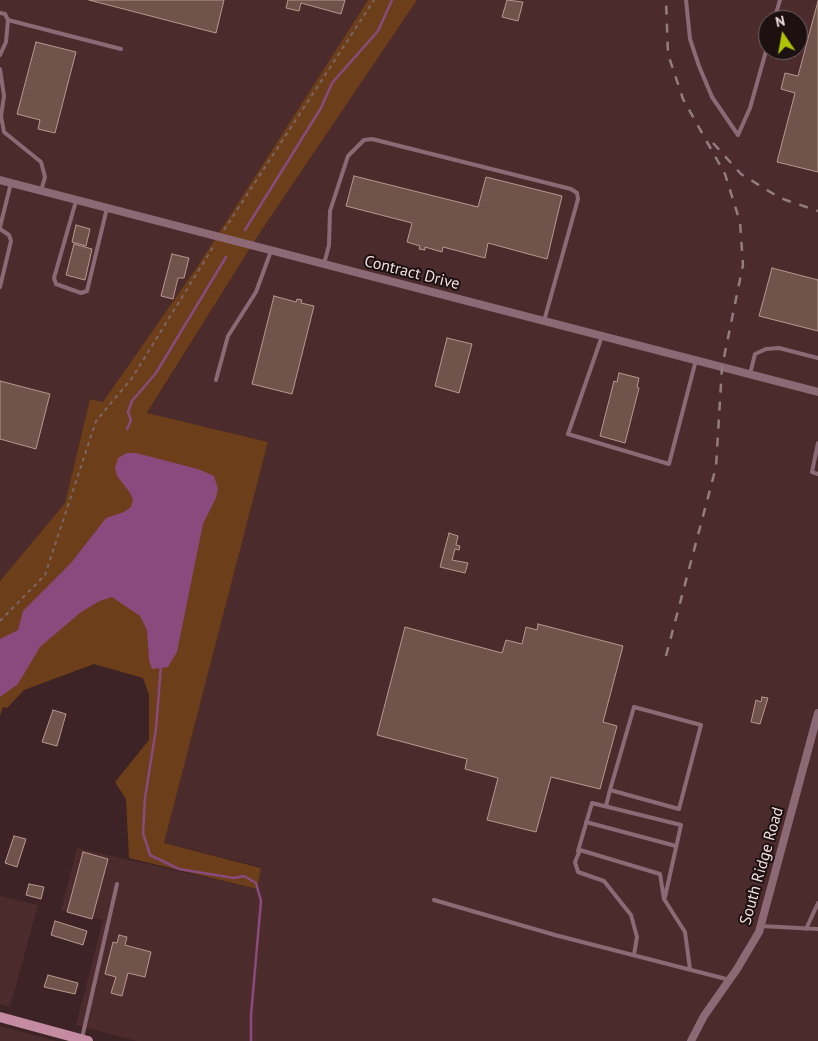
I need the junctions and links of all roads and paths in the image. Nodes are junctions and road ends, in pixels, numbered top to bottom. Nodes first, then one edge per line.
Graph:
1 (374, 0) edge
2 (686, 0) edge
3 (0, 13) edge
4 (8, 20) junction
5 (121, 49) dead end
6 (0, 55) edge
7 (764, 60) edge
8 (0, 69) edge
9 (0, 180) edge
10 (11, 183) junction
11 (41, 191) junction
12 (76, 200) junction
13 (107, 208) junction
14 (0, 228) edge
15 (220, 238) junction
16 (271, 251) junction
17 (324, 264) junction
18 (0, 287) edge
19 (544, 321) junction
20 (602, 336) junction
21 (818, 358) edge
22 (696, 360) junction
23 (750, 374) junction
24 (216, 380) dead end
25 (818, 392) edge
26 (818, 443) edge
27 (818, 474) edge
28 (0, 621) edge
29 (818, 713) edge
30 (610, 790) junction
31 (606, 806) junction
32 (586, 822) junction
33 (676, 846) junction
34 (577, 854) junction
35 (117, 884) dead end
36 (664, 899) junction
37 (434, 900) dead end
38 (818, 903) edge
39 (760, 926) junction
40 (806, 929) junction
41 (818, 929) edge
42 (634, 955) junction
43 (690, 969) junction
44 (730, 980) junction
45 (0, 1017) edge
46 (85, 1040) edge
47 (691, 1041) edge

1 - 15 path
2 - 7 lane
3 - 4 lane
4 - 5 lane
4 - 6 lane
8 - 11 lane
9 - 10 street, Contract Drive
10 - 11 street, Contract Drive
10 - 14 lane
11 - 12 street, Contract Drive
12 - 13 street, Contract Drive
12 - 13 lane
13 - 15 street, Contract Drive
14 - 18 lane
15 - 16 street, Contract Drive
15 - 28 path
16 - 17 street, Contract Drive
16 - 24 lane
17 - 19 street, Contract Drive
17 - 19 lane
19 - 20 street, Contract Drive
20 - 22 street, Contract Drive
20 - 22 lane
21 - 23 lane
22 - 23 street, Contract Drive
23 - 25 street, Contract Drive
26 - 27 lane
29 - 39 street, South Ridge Road
30 - 30 lane
30 - 31 lane
31 - 32 lane
31 - 33 lane
32 - 33 lane
32 - 34 lane
33 - 36 lane
34 - 36 lane
34 - 42 lane
35 - 46 lane
36 - 43 lane
37 - 42 lane
38 - 40 lane
39 - 40 lane
39 - 44 street, South Ridge Road
40 - 41 lane
42 - 43 lane
43 - 44 lane
44 - 47 street, South Ridge Road
45 - 46 main road

